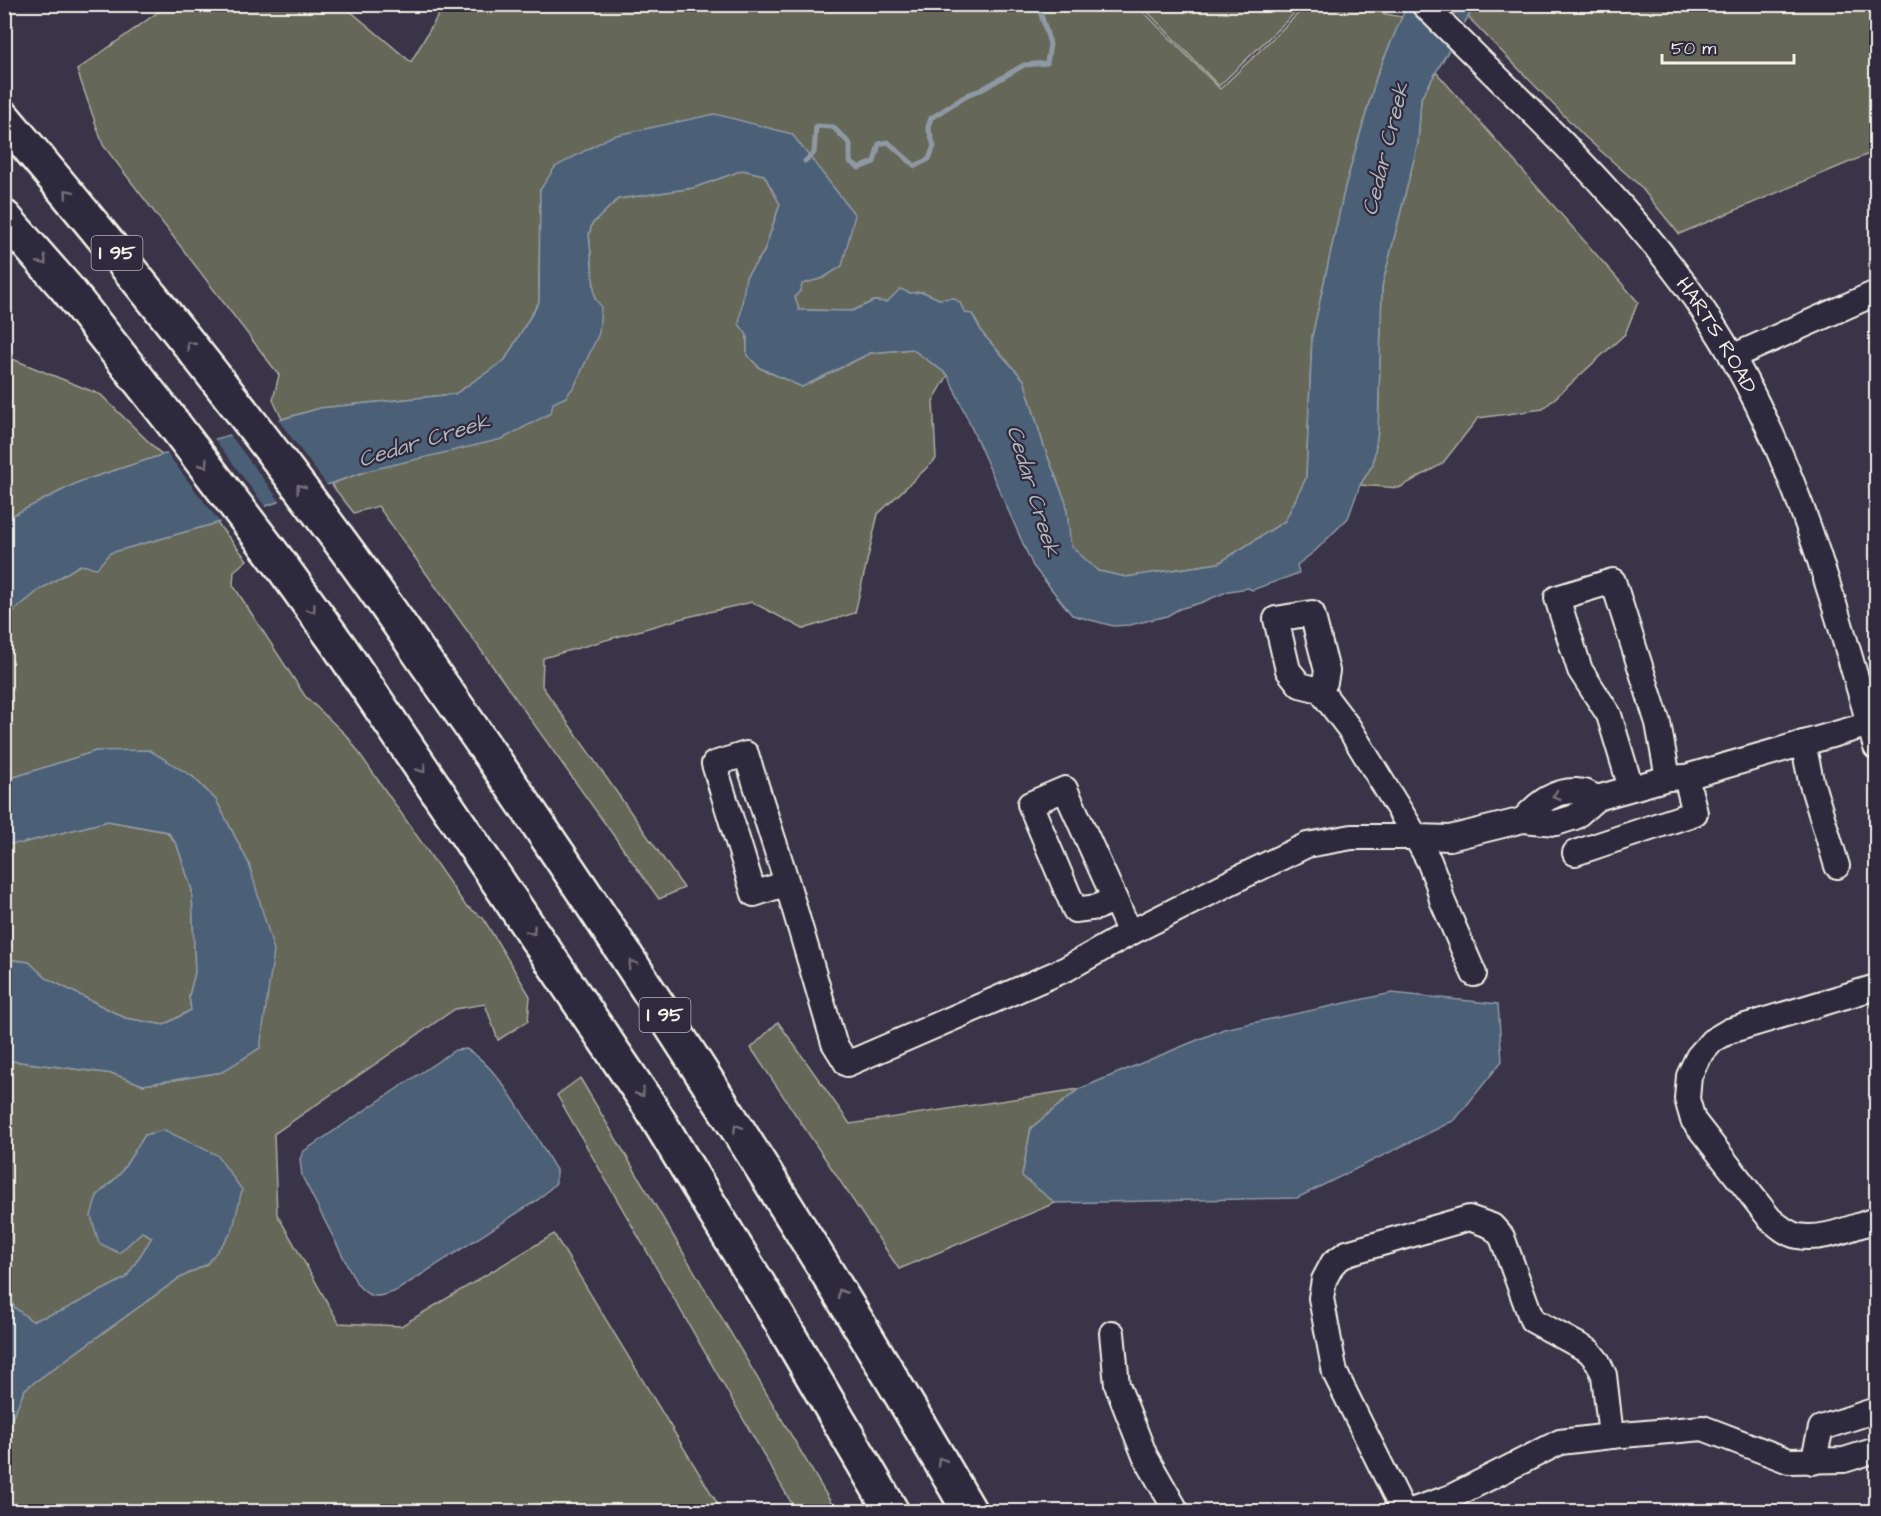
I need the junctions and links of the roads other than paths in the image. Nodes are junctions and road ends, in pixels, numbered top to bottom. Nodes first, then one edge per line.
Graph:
1 (1423, 4) edge
2 (4, 118) edge
3 (4, 217) edge
4 (1876, 294) edge
5 (1732, 357) junction
6 (1320, 690) dead end
7 (1870, 724) junction
8 (1803, 743) junction
9 (1876, 747) edge
10 (1677, 778) junction
11 (1631, 788) junction
12 (1416, 837) junction
13 (1575, 853) dead end
14 (1837, 866) dead end
15 (787, 883) junction
16 (1114, 898) junction
17 (1130, 933) junction
18 (1474, 974) dead end
19 (1876, 987) edge
20 (1876, 1220) edge
21 (1112, 1333) dead end
22 (1876, 1410) edge
23 (1611, 1436) junction
24 (1876, 1450) edge
25 (1813, 1462) junction
26 (892, 1512) edge
27 (970, 1512) edge
28 (1177, 1512) edge
29 (1406, 1512) edge

1 - 5 street, HARTS ROAD
27 -> 2 highway, I 95
3 -> 26 highway, I 95
4 - 5 street
5 - 7 street, HARTS ROAD
6 - 12 street
7 - 8 street
7 - 9 street, HARTS ROAD
8 - 10 street
8 - 14 street
10 - 11 street
10 - 11 street
10 - 13 street
11 - 12 street
12 - 17 street
12 - 18 street
15 - 15 street
15 - 17 street
16 - 16 street
16 - 17 street
19 - 20 street
21 - 28 street
22 - 25 street
23 - 25 street
23 - 29 street
23 - 29 street
24 - 25 street

